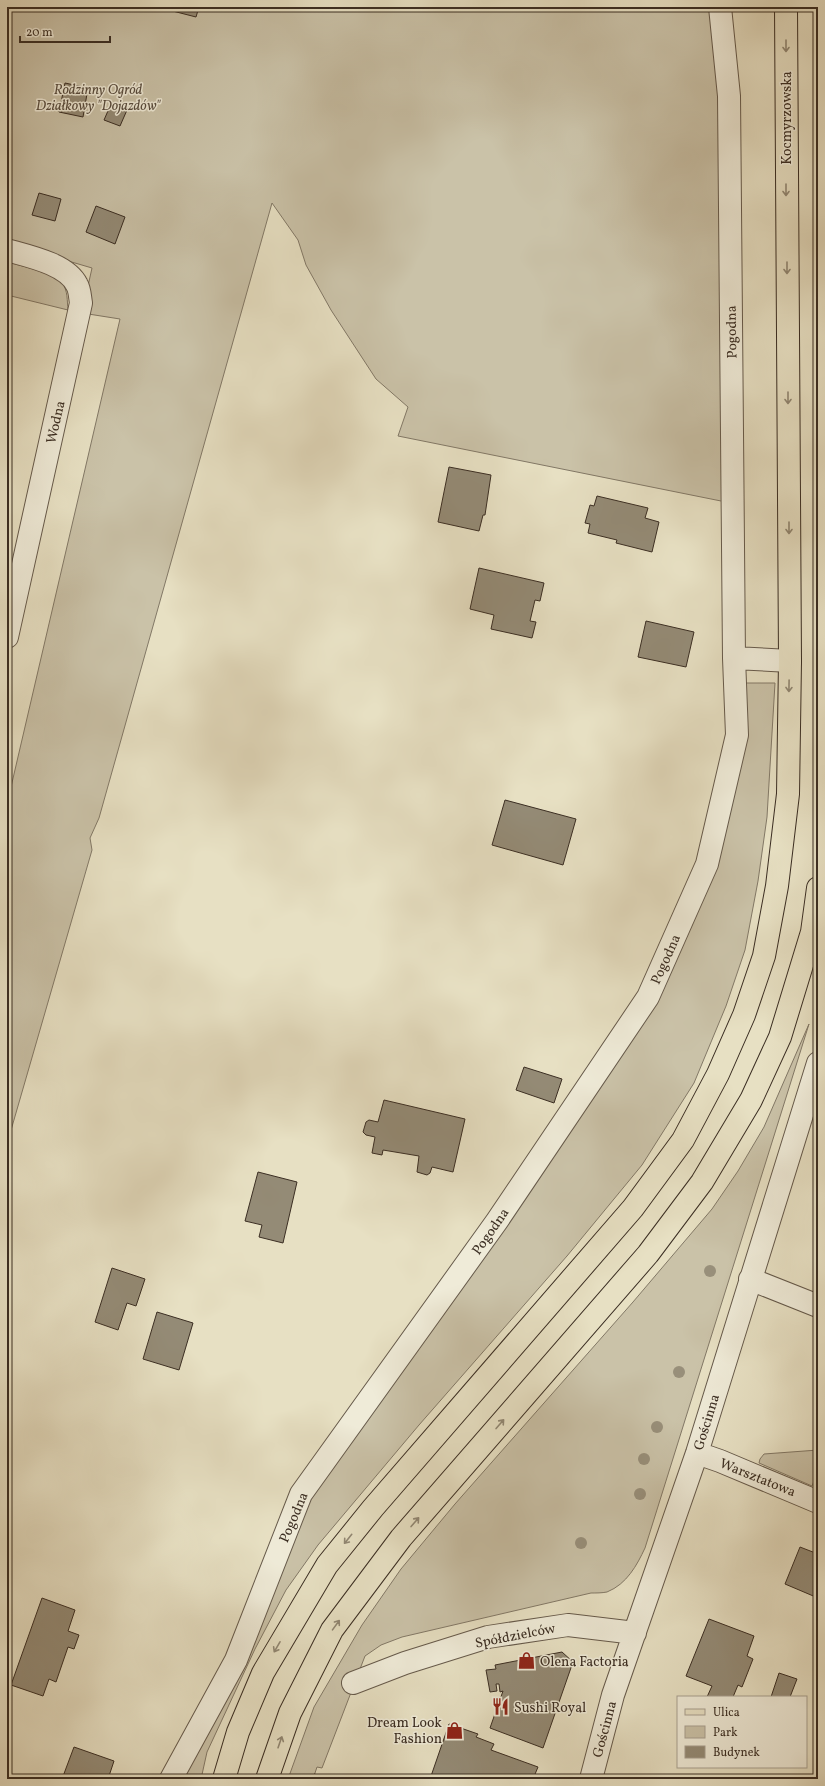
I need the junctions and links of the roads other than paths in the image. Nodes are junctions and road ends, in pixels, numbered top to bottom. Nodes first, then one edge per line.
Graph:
1 (720, 7) edge
2 (786, 7) edge
3 (7, 250) edge
4 (7, 637) edge
5 (734, 658) junction
6 (790, 661) junction
7 (818, 888) edge
8 (818, 1063) edge
9 (750, 1279) junction
10 (818, 1306) edge
11 (697, 1453) junction
12 (818, 1502) edge
13 (635, 1633) junction
14 (353, 1683) dead end
15 (171, 1779) edge
16 (224, 1779) edge
17 (267, 1779) edge
18 (591, 1779) edge

1 - 5 street, Pogodna
2 -> 6 main road, Kocmyrzowska
3 - 4 street, Wodna
5 - 6 street
5 - 15 street, Pogodna
6 -> 16 main road, Kocmyrzowska
17 -> 7 main road
8 - 9 street, Gościnna
9 - 10 street
9 - 11 street, Gościnna
11 - 12 street, Warsztatowa
11 - 13 street, Gościnna
13 - 14 street, Spółdzielców
13 - 18 street, Gościnna

